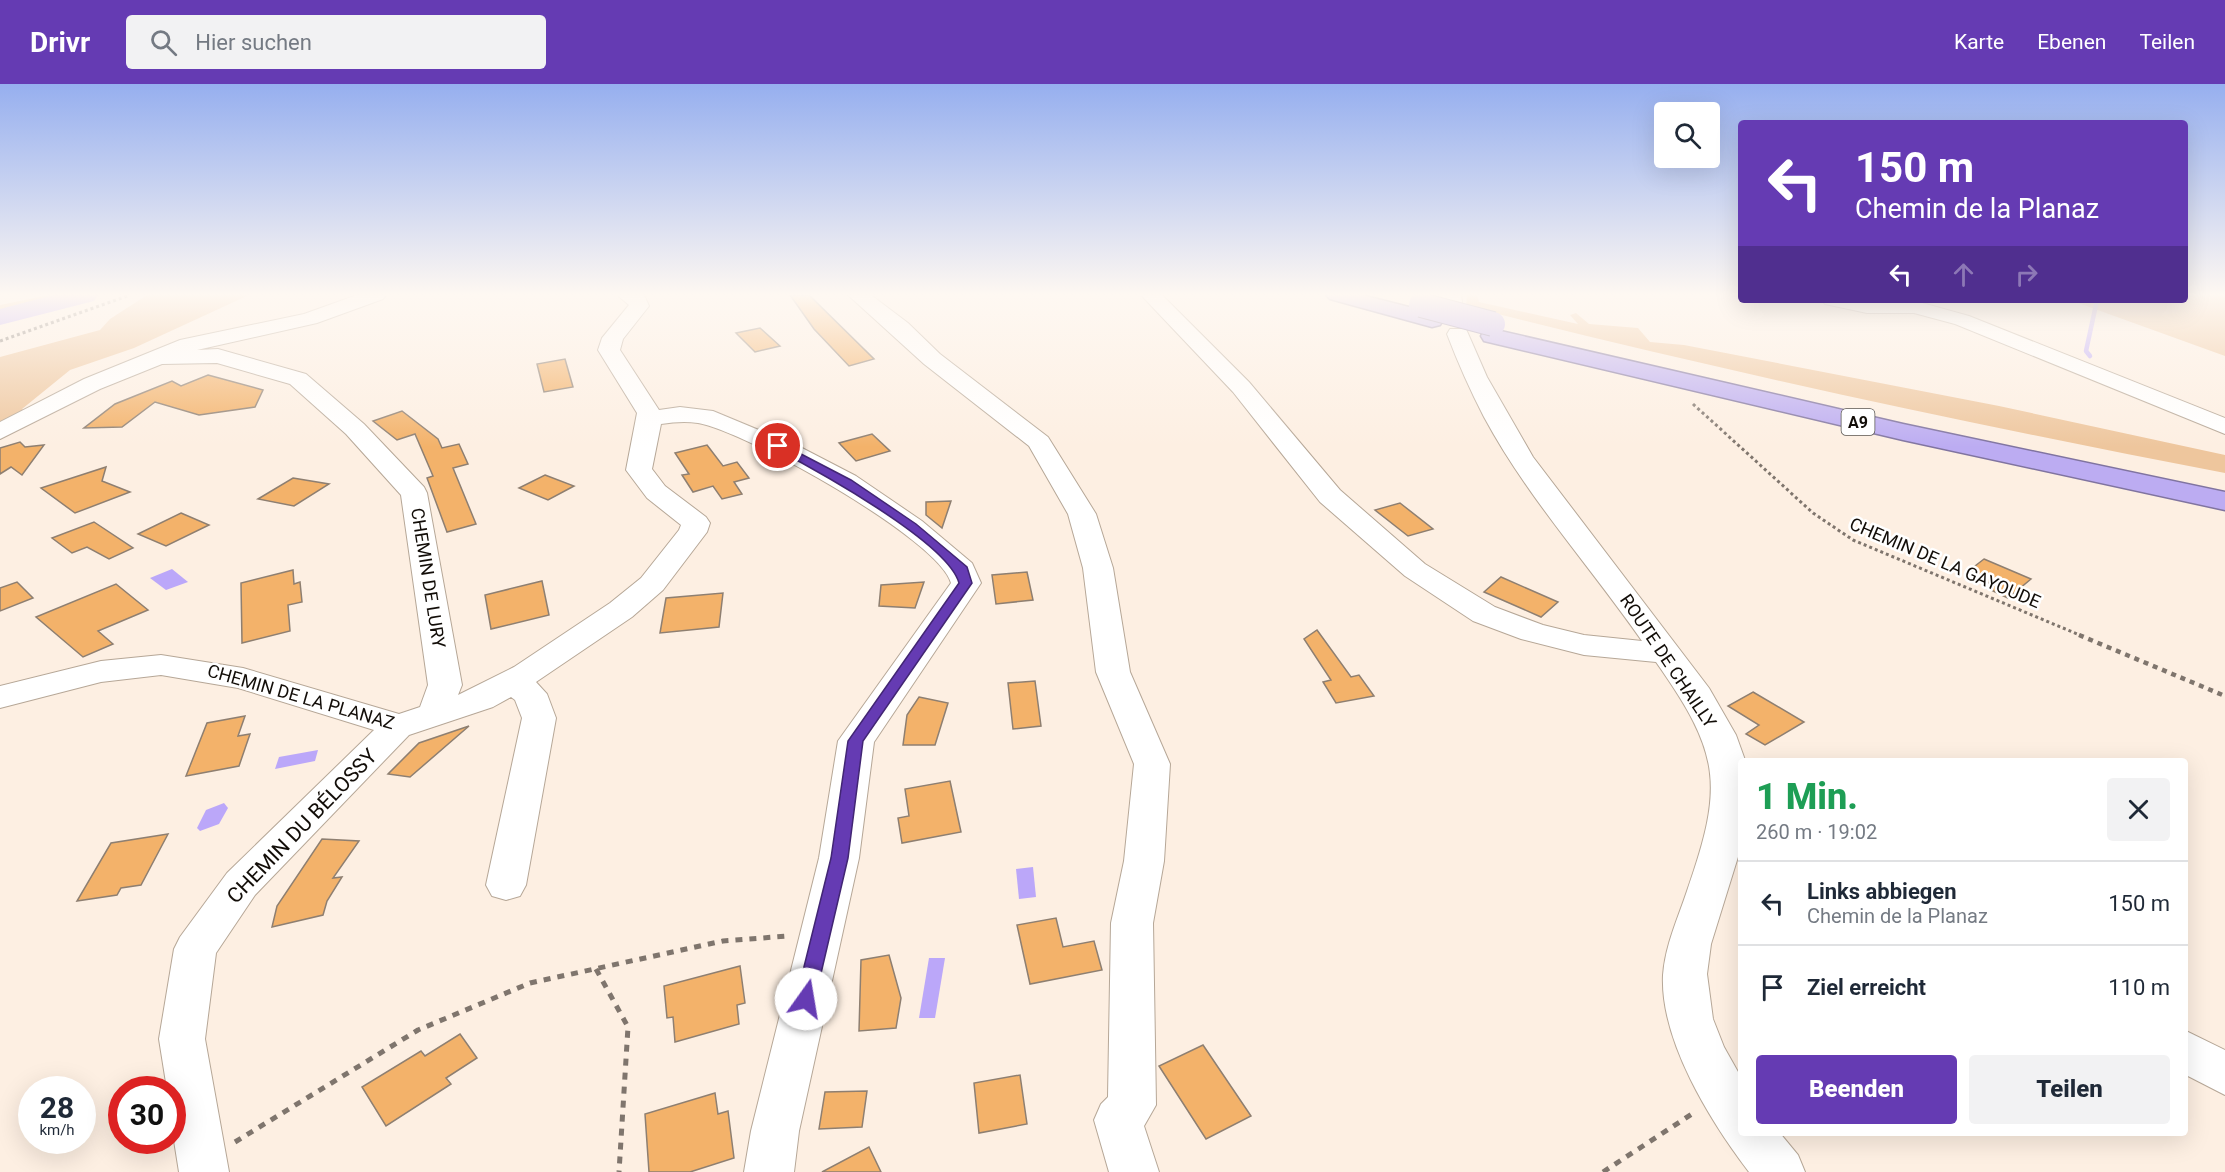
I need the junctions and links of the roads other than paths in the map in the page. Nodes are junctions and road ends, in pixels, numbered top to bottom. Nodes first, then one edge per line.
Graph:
1 (193, 346) edge
2 (610, 346) edge
3 (918, 346) edge
4 (1201, 346) edge
5 (1460, 346) edge
6 (1556, 346) edge
7 (1565, 346) edge
8 (2025, 346) edge
9 (159, 357) junction
10 (650, 419) junction
11 (2225, 427) edge
12 (0, 432) edge
13 (2225, 486) edge
14 (2225, 501) edge
15 (1667, 653) junction
16 (512, 682) junction
17 (0, 697) edge
18 (416, 721) junction
19 (1736, 773) edge
20 (506, 885) dead end
21 (2188, 1052) edge
22 (2225, 1074) edge
23 (1738, 1116) edge
24 (1751, 1136) edge
25 (204, 1172) edge
26 (769, 1172) edge
27 (1134, 1172) edge
28 (1780, 1172) edge

1 - 9 street
2 - 10 street
3 - 27 street
4 - 15 street
5 - 15 street, ROUTE DE CHAILLY
6 - 14 highway, A9
7 - 13 highway, A9
8 - 11 street
9 - 12 street
9 - 18 street, CHEMIN DE LURY
10 - 16 street
10 - 26 street
15 - 19 street, ROUTE DE CHAILLY
16 - 18 street
16 - 20 street
17 - 18 street, CHEMIN DE LA PLANAZ
18 - 25 street, CHEMIN DU BÉLOSSY
19 - 23 street, ROUTE DE CHAILLY
21 - 22 street
24 - 28 street

